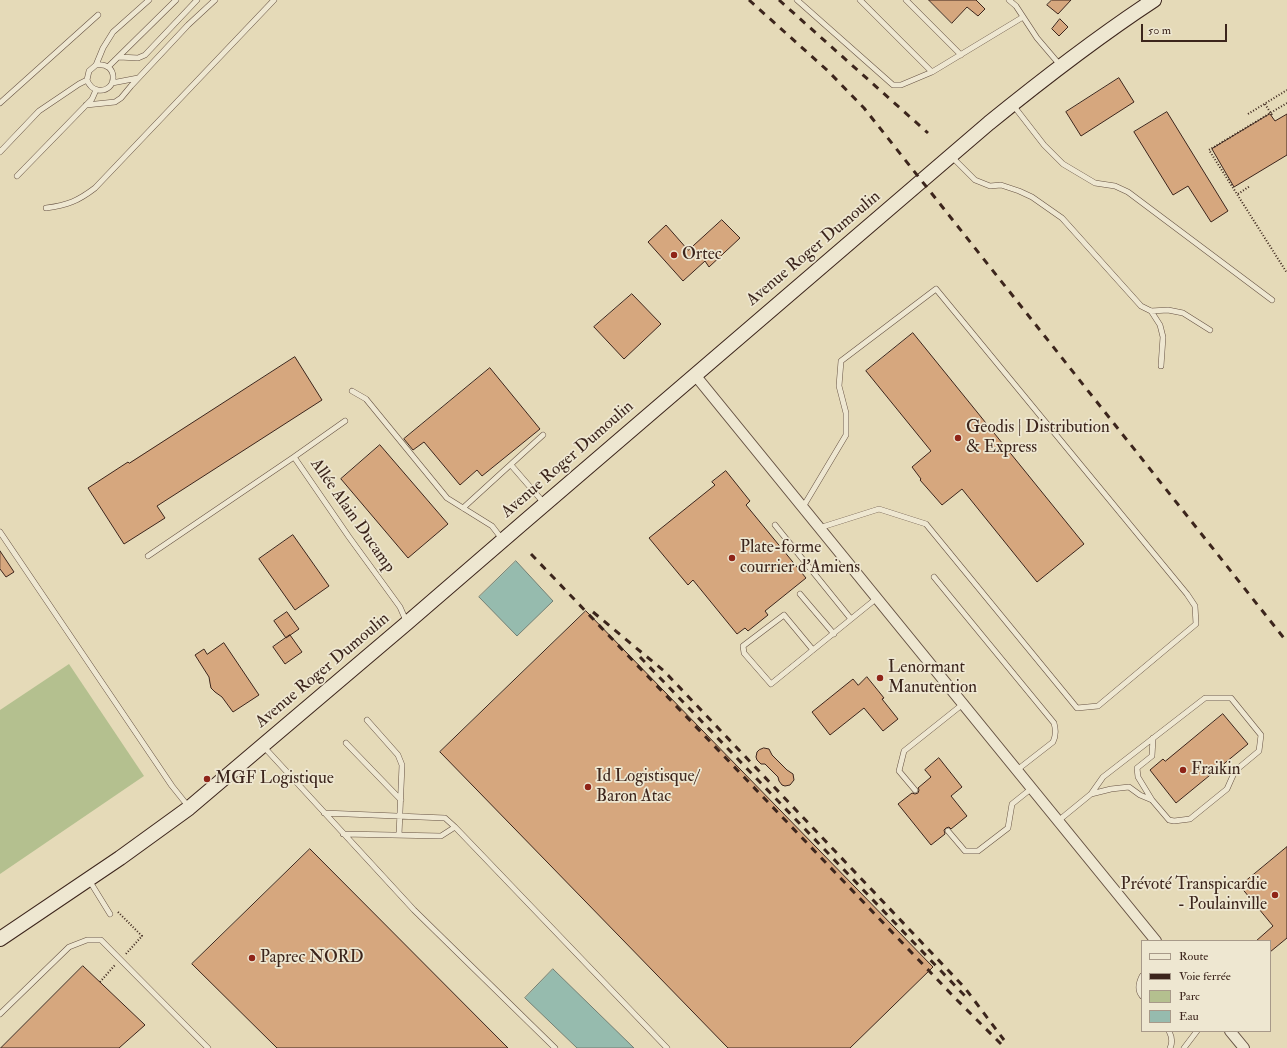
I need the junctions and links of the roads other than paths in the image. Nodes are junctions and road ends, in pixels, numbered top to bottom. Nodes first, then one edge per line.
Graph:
1 (176, 0) edge
2 (197, 0) edge
3 (215, 0) edge
4 (274, 0) edge
5 (797, 0) edge
6 (860, 0) edge
7 (906, 0) edge
8 (1009, 0) edge
9 (1154, 0) edge
10 (148, 1) edge
11 (98, 15) dead end
12 (1023, 17) junction
13 (961, 55) junction
14 (119, 56) junction
15 (96, 65) junction
16 (1061, 66) junction
17 (108, 67) junction
18 (932, 72) junction
19 (138, 78) junction
20 (87, 80) junction
21 (112, 84) junction
22 (96, 90) junction
23 (0, 103) edge
24 (1012, 104) junction
25 (86, 105) junction
26 (0, 152) edge
27 (951, 157) junction
28 (16, 176) dead end
29 (46, 208) dead end
30 (1272, 300) dead end
31 (1151, 311) junction
32 (1210, 330) dead end
33 (1161, 366) dead end
34 (695, 375) junction
35 (352, 391) dead end
36 (345, 421) dead end
37 (543, 435) dead end
38 (294, 458) junction
39 (511, 465) junction
40 (545, 504) junction
41 (463, 508) junction
42 (803, 508) junction
43 (775, 525) dead end
44 (819, 528) junction
45 (0, 532) edge
46 (503, 539) junction
47 (148, 556) dead end
48 (934, 577) dead end
49 (800, 594) dead end
50 (876, 598) junction
51 (851, 620) junction
52 (407, 623) junction
53 (834, 634) junction
54 (814, 650) junction
55 (963, 704) junction
56 (367, 720) dead end
57 (1153, 738) junction
58 (346, 743) dead end
59 (263, 746) junction
60 (1017, 770) junction
61 (1032, 788) junction
62 (915, 790) dead end
63 (1091, 794) junction
64 (401, 800) junction
65 (1152, 800) junction
66 (189, 808) junction
67 (324, 813) junction
68 (400, 816) junction
69 (1058, 821) junction
70 (455, 827) junction
71 (948, 831) dead end
72 (343, 834) junction
73 (399, 835) junction
74 (88, 880) junction
75 (110, 914) dead end
76 (0, 939) edge
77 (1155, 940) edge
78 (1141, 978) edge
79 (1141, 994) edge
80 (0, 1014) edge
81 (1170, 1032) edge
82 (1197, 1032) edge
83 (1231, 1032) edge
84 (208, 1048) edge
85 (555, 1048) edge
86 (667, 1048) edge
87 (1170, 1048) edge
88 (1184, 1048) edge
89 (1244, 1048) edge

1 - 14 lane
2 - 14 lane
3 - 19 lane
4 - 29 lane
5 - 18 lane
6 - 18 lane
7 - 13 lane
8 - 12 lane
9 - 16 main road, Avenue Roger Dumoulin
10 - 15 lane
11 - 23 lane
12 - 13 lane
12 - 16 lane
13 - 18 lane
14 - 17 lane
15 - 17 lane
15 - 20 lane
16 - 24 main road, Avenue Roger Dumoulin
17 - 21 lane
19 - 21 lane
19 - 25 lane
20 - 22 lane
20 - 26 lane
21 - 22 lane
22 - 25 lane
24 - 27 main road, Avenue Roger Dumoulin
24 - 30 lane
25 - 28 lane
27 - 31 lane
27 - 34 main road, Avenue Roger Dumoulin
31 - 32 lane
31 - 33 lane
34 - 40 main road, Avenue Roger Dumoulin
34 - 42 street
35 - 41 lane
36 - 38 lane, Allée Alain Ducamp
37 - 39 lane
38 - 47 lane
38 - 52 lane, Allée Alain Ducamp
39 - 40 lane
39 - 41 lane
40 - 46 main road, Avenue Roger Dumoulin
41 - 46 lane
42 - 44 street
42 - 44 lane
43 - 51 lane
44 - 50 street
45 - 66 lane
46 - 52 main road, Avenue Roger Dumoulin
48 - 60 lane
49 - 53 lane
50 - 51 lane
50 - 55 street
51 - 53 lane
52 - 59 main road, Avenue Roger Dumoulin
53 - 54 lane
54 - 54 lane
55 - 60 street
55 - 62 lane
56 - 64 lane
57 - 63 lane
57 - 65 lane
57 - 65 lane
58 - 64 lane
59 - 66 main road, Avenue Roger Dumoulin
59 - 67 lane
60 - 61 street
61 - 69 street
61 - 71 lane
63 - 65 lane
63 - 69 lane
64 - 68 lane
66 - 74 main road, Avenue Roger Dumoulin
67 - 68 lane
67 - 72 lane
68 - 70 lane
68 - 73 lane
69 - 77 street
70 - 73 lane
70 - 86 lane
72 - 73 lane
72 - 85 lane
74 - 75 lane
74 - 76 main road, Avenue Roger Dumoulin
78 - 79 lane
80 - 84 lane
81 - 87 lane
82 - 88 lane
83 - 89 street

